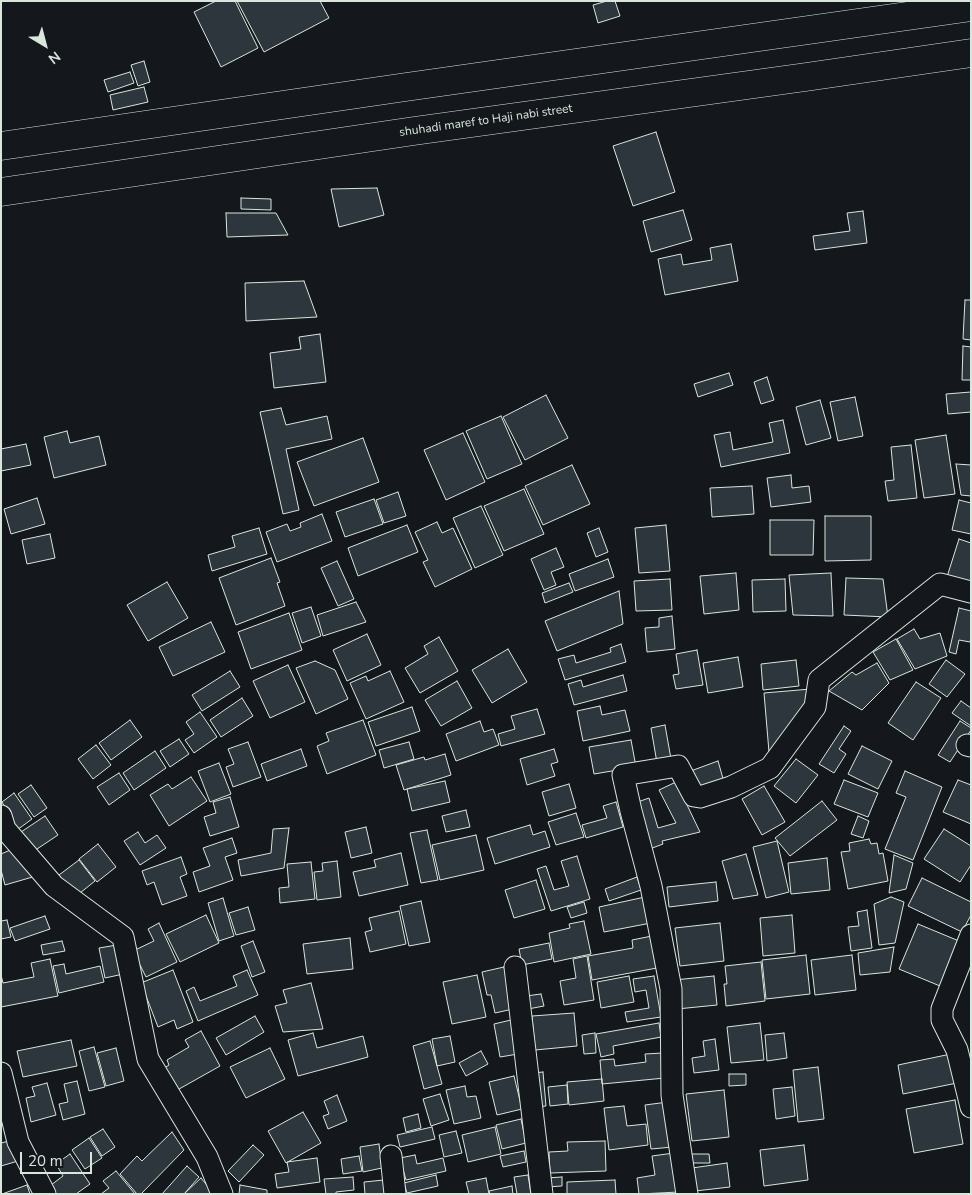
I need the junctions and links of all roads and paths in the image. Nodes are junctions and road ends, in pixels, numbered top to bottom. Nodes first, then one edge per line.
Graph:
1 (971, 7) edge
2 (971, 53) edge
3 (1, 146) edge
4 (1, 192) edge
5 (971, 592) edge
6 (1, 816) edge
7 (971, 935) edge
8 (515, 967) dead end
9 (1, 1073) edge
10 (971, 1107) edge
11 (391, 1156) dead end
12 (45, 1194) edge
13 (222, 1194) edge
14 (395, 1194) edge
15 (542, 1194) edge
16 (687, 1194) edge

1 - 3 main road
2 - 4 main road, shuhadi maref to Haji nabi street
5 - 16 street
6 - 13 street
7 - 10 street
8 - 15 street
9 - 12 street
11 - 14 street

